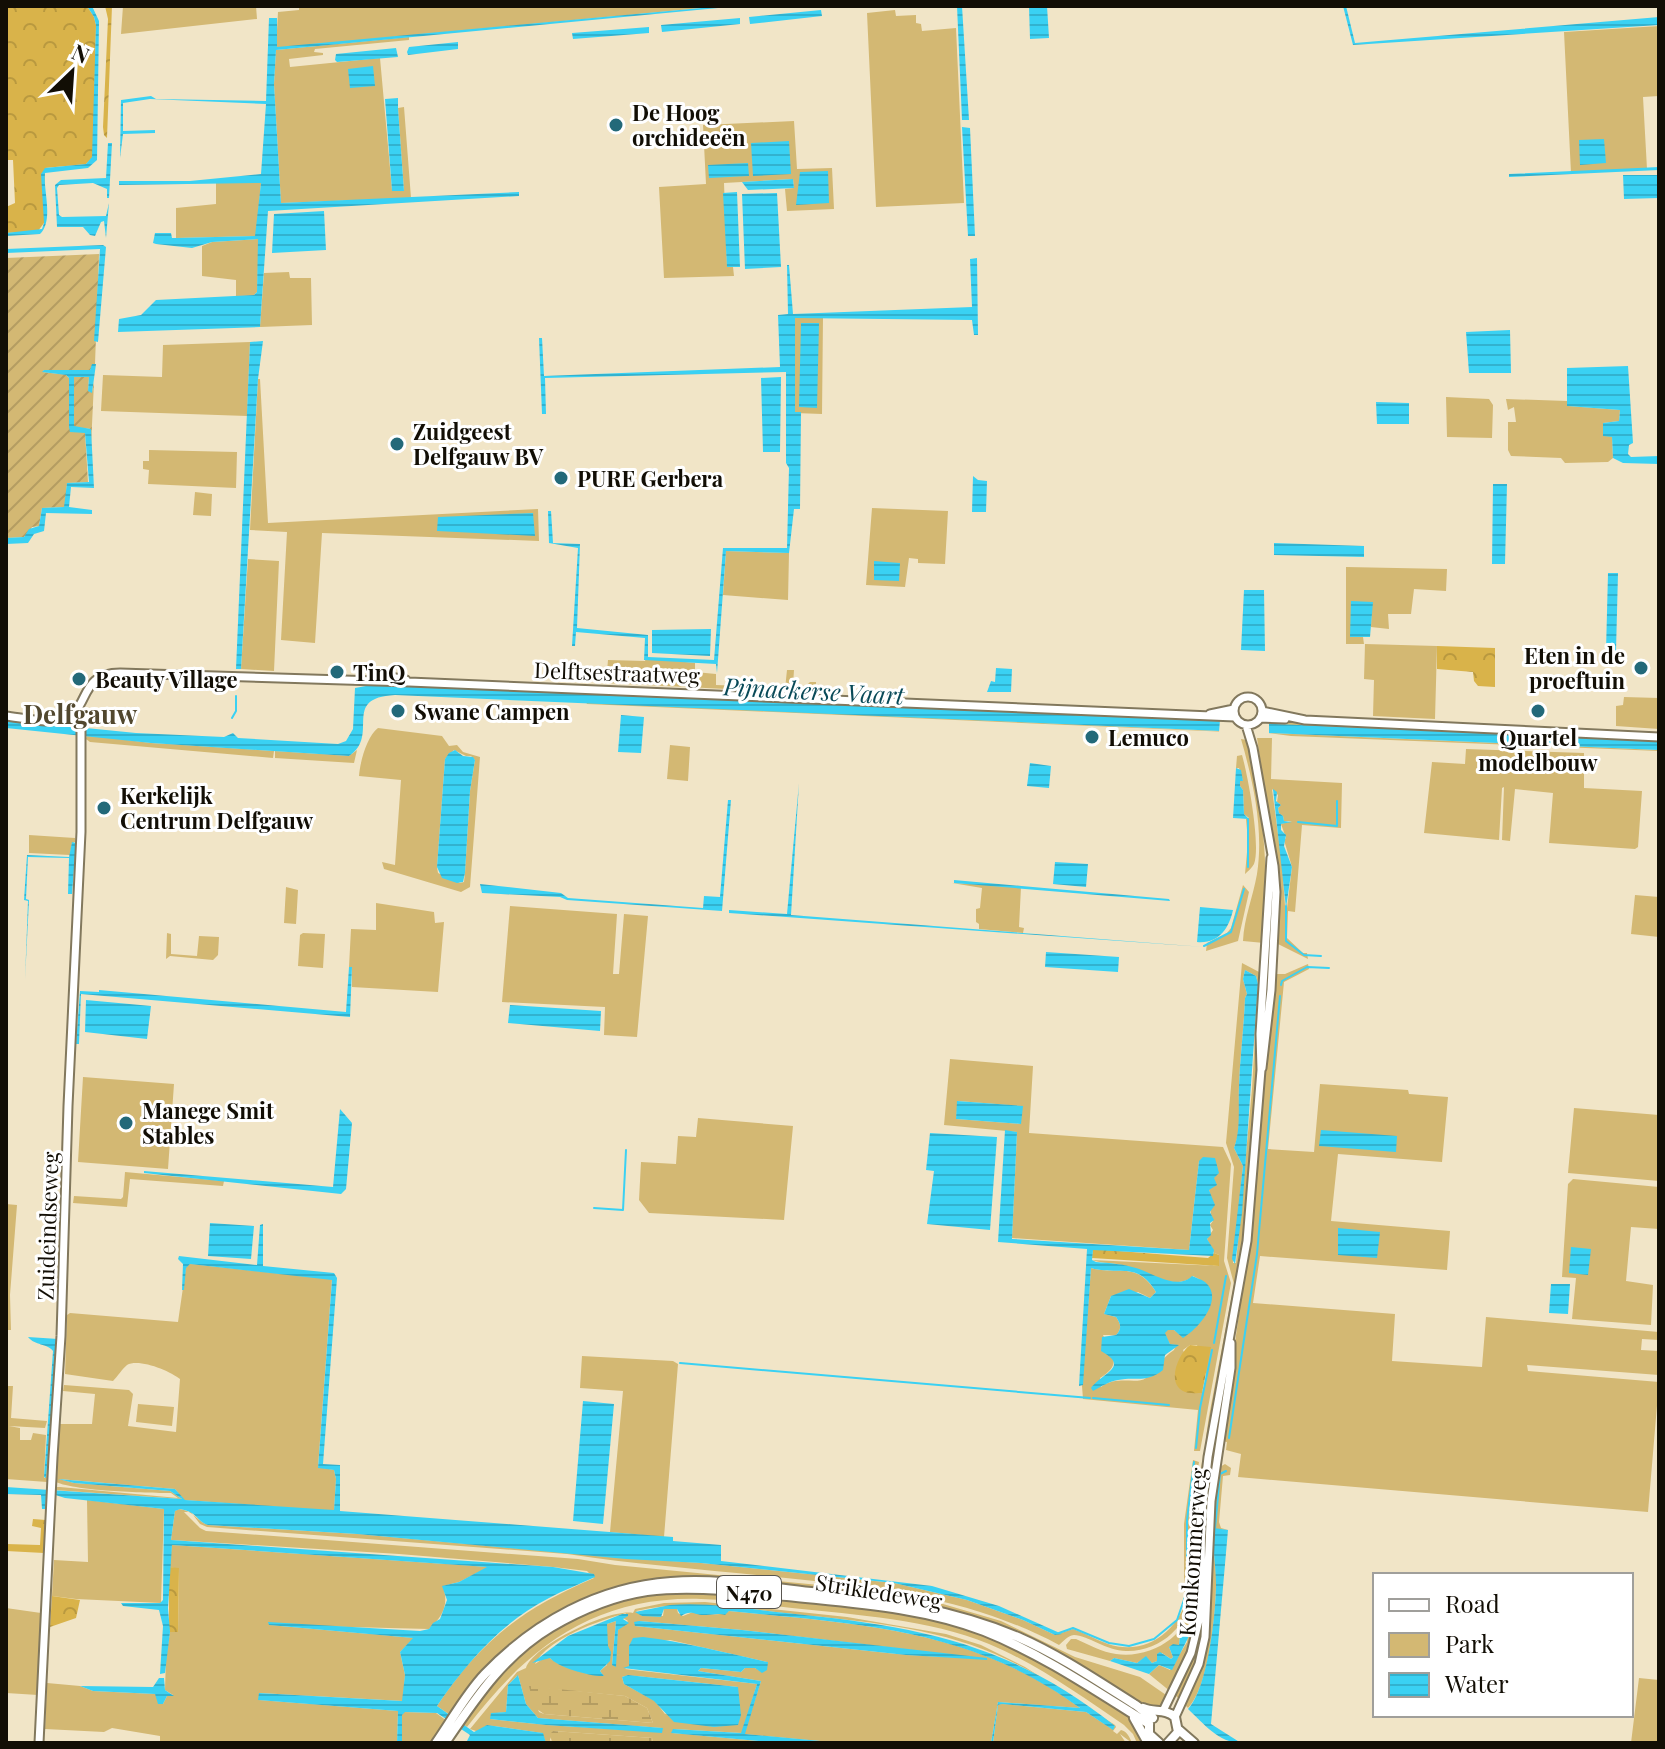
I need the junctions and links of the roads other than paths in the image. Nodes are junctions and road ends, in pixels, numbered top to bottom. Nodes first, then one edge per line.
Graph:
1 (73, 712) junction
2 (6, 716) edge
3 (1249, 721) junction
4 (1659, 737) edge
5 (1231, 1337) junction
6 (1131, 1714) junction
7 (1156, 1716) junction
8 (1175, 1717) junction
9 (455, 1722) junction
10 (1175, 1738) edge
11 (39, 1743) edge
12 (436, 1743) edge
13 (445, 1743) edge
14 (1148, 1743) edge
15 (1159, 1743) edge
16 (1192, 1743) edge

1 - 2 street
1 - 3 street, Delftsestraatweg
1 - 11 street, Zuideindseweg
3 - 4 street, Delftsestraatweg
3 - 5 street, Komkommerweg
5 - 7 street, Komkommerweg
5 - 8 street, Komkommerweg
6 - 7 main road, Strikledeweg / N470
6 - 9 main road, Strikledeweg / N470
6 - 14 main road, N470
7 - 8 main road, N470
7 - 9 main road, Strikledeweg / N470
7 - 10 main road, N470
7 - 15 main road
8 - 10 main road
9 - 12 main road, Strikledeweg / N470
9 - 13 main road, Strikledeweg / N470
10 - 16 main road, N470

